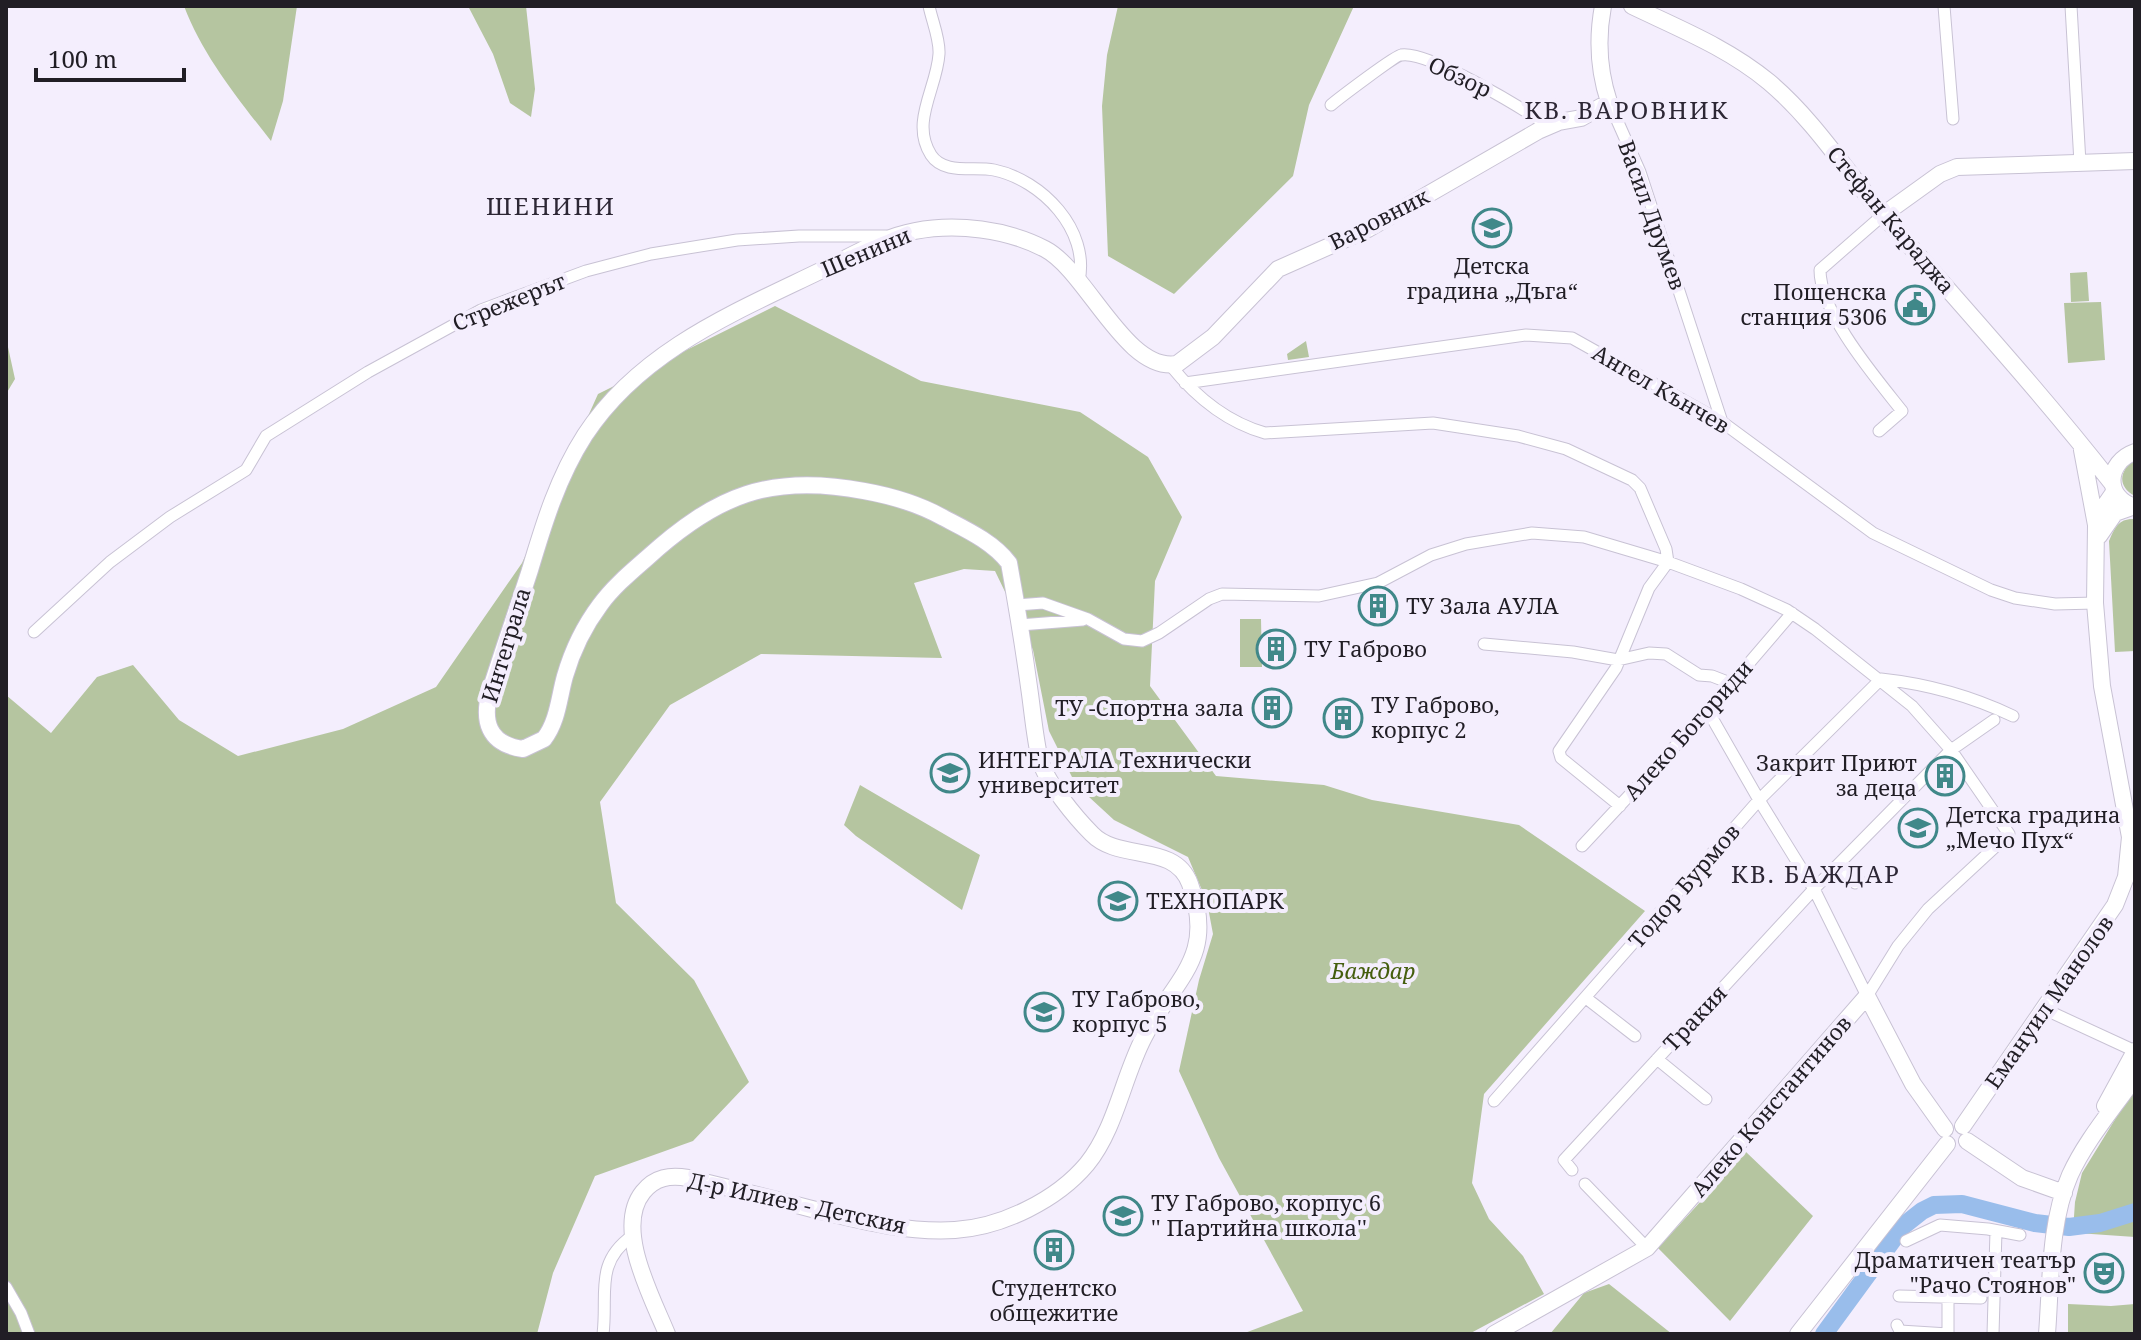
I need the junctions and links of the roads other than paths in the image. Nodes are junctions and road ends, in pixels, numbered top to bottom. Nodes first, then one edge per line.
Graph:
1 (929, 6) edge
2 (1603, 6) edge
3 (1632, 6) edge
4 (1657, 6) edge
5 (1944, 6) edge
6 (2071, 6) edge
7 (1719, 47) junction
8 (1609, 102) junction
9 (1331, 105) dead end
10 (1953, 119) dead end
11 (1550, 127) junction
12 (2135, 161) edge
13 (2080, 163) junction
14 (1883, 215) junction
15 (894, 236) junction
16 (1079, 281) junction
17 (784, 289) joint
18 (1171, 366) junction
19 (1185, 383) junction
20 (1722, 422) junction
21 (1879, 431) dead end
22 (2079, 441) junction
23 (2131, 454) edge
24 (2113, 487) junction
25 (2133, 507) edge
26 (2096, 533) junction
27 (1668, 562) junction
28 (2095, 603) junction
29 (1017, 605) junction
30 (1792, 613) junction
31 (1088, 619) junction
32 (1020, 625) junction
33 (34, 632) dead end
34 (1484, 644) dead end
35 (1618, 660) junction
36 (1881, 679) junction
37 (1730, 683) junction
38 (1708, 711) junction
39 (2013, 716) dead end
40 (1994, 720) dead end
41 (1951, 750) junction
42 (1759, 800) junction
43 (1620, 806) junction
44 (1582, 846) dead end
45 (1834, 868) junction
46 (1859, 880) dead end
47 (1814, 889) junction
48 (1867, 996) junction
49 (1586, 998) junction
50 (2044, 1009) junction
51 (1635, 1036) dead end
52 (2135, 1051) edge
53 (1657, 1059) junction
54 (2135, 1077) edge
55 (1706, 1099) dead end
56 (1494, 1101) dead end
57 (1965, 1133) junction
58 (1946, 1137) junction
59 (2090, 1142) junction
60 (1572, 1170) dead end
61 (1585, 1184) dead end
62 (2063, 1198) junction
63 (1996, 1231) junction
64 (2020, 1235) dead end
65 (632, 1236) junction
66 (1906, 1241) dead end
67 (1647, 1248) junction
68 (6, 1287) edge
69 (1899, 1296) dead end
70 (1948, 1298) junction
71 (1981, 1298) dead end
72 (1897, 1325) dead end
73 (29, 1334) edge
74 (603, 1334) edge
75 (667, 1334) edge
76 (1494, 1334) edge
77 (1798, 1334) edge
78 (1993, 1334) edge
79 (2047, 1334) edge

1 - 16 street
2 - 8 street, Васил Друмев
3 - 7 street, Стефан Караджа
4 - 7 street
5 - 10 street
6 - 13 street
7 - 14 street, Стефан Караджа
8 - 11 street, Варовник
8 - 20 street, Васил Друмев
9 - 11 street, Обзор
11 - 18 street, Варовник
12 - 13 street
13 - 14 street
14 - 21 street
14 - 22 street, Стефан Караджа
15 - 16 street, Шенини
15 - 17 street, Шенини
15 - 33 street, Стрежерът
16 - 18 street, Шенини
17 - 29 street, Интеграла
18 - 19 street
19 - 20 street, Ангел Кънчев
19 - 27 street
20 - 28 street, Ангел Кънчев
22 - 23 street
22 - 24 street, Стефан Караджа
22 - 26 street
23 - 24 street, Емануил Манолов
24 - 25 street, Стефан Караджа
24 - 26 street, Емануил Манолов
25 - 26 street
26 - 28 street, Емануил Манолов
27 - 30 street
27 - 31 street
27 - 35 street
28 - 50 street, Емануил Манолов
29 - 31 street
29 - 32 street, Д-р Илиев - Детския
30 - 36 street
30 - 37 street, Алеко Богориди
31 - 32 street
32 - 65 street, Д-р Илиев - Детския
34 - 35 street
35 - 37 street
35 - 43 street
36 - 39 street
36 - 41 street
36 - 42 street, Тодор Бурмов
37 - 38 street, Алеко Богориди
38 - 42 street
38 - 43 street, Алеко Богориди
40 - 41 street, Тракия
41 - 45 street, Тракия
41 - 48 street, Алеко Константинов
42 - 47 street
42 - 49 street, Тодор Бурмов
43 - 44 street, Алеко Богориди
45 - 46 street
45 - 47 street, Тракия
47 - 48 street
47 - 53 street, Тракия
48 - 58 street
48 - 67 street, Алеко Константинов
49 - 51 street
49 - 56 street, Тодор Бурмов
50 - 52 street
50 - 57 street, Емануил Манолов
52 - 59 street
53 - 55 street
53 - 60 street, Тракия
54 - 59 street
57 - 58 street
57 - 62 street
58 - 77 street
59 - 62 street
61 - 67 street
62 - 79 street
63 - 64 street
63 - 66 street
63 - 78 street
65 - 74 street
65 - 75 street, Д-р Илиев - Детския
67 - 76 street, Алеко Константинов
68 - 73 street
69 - 70 street
70 - 71 street
70 - 72 street

